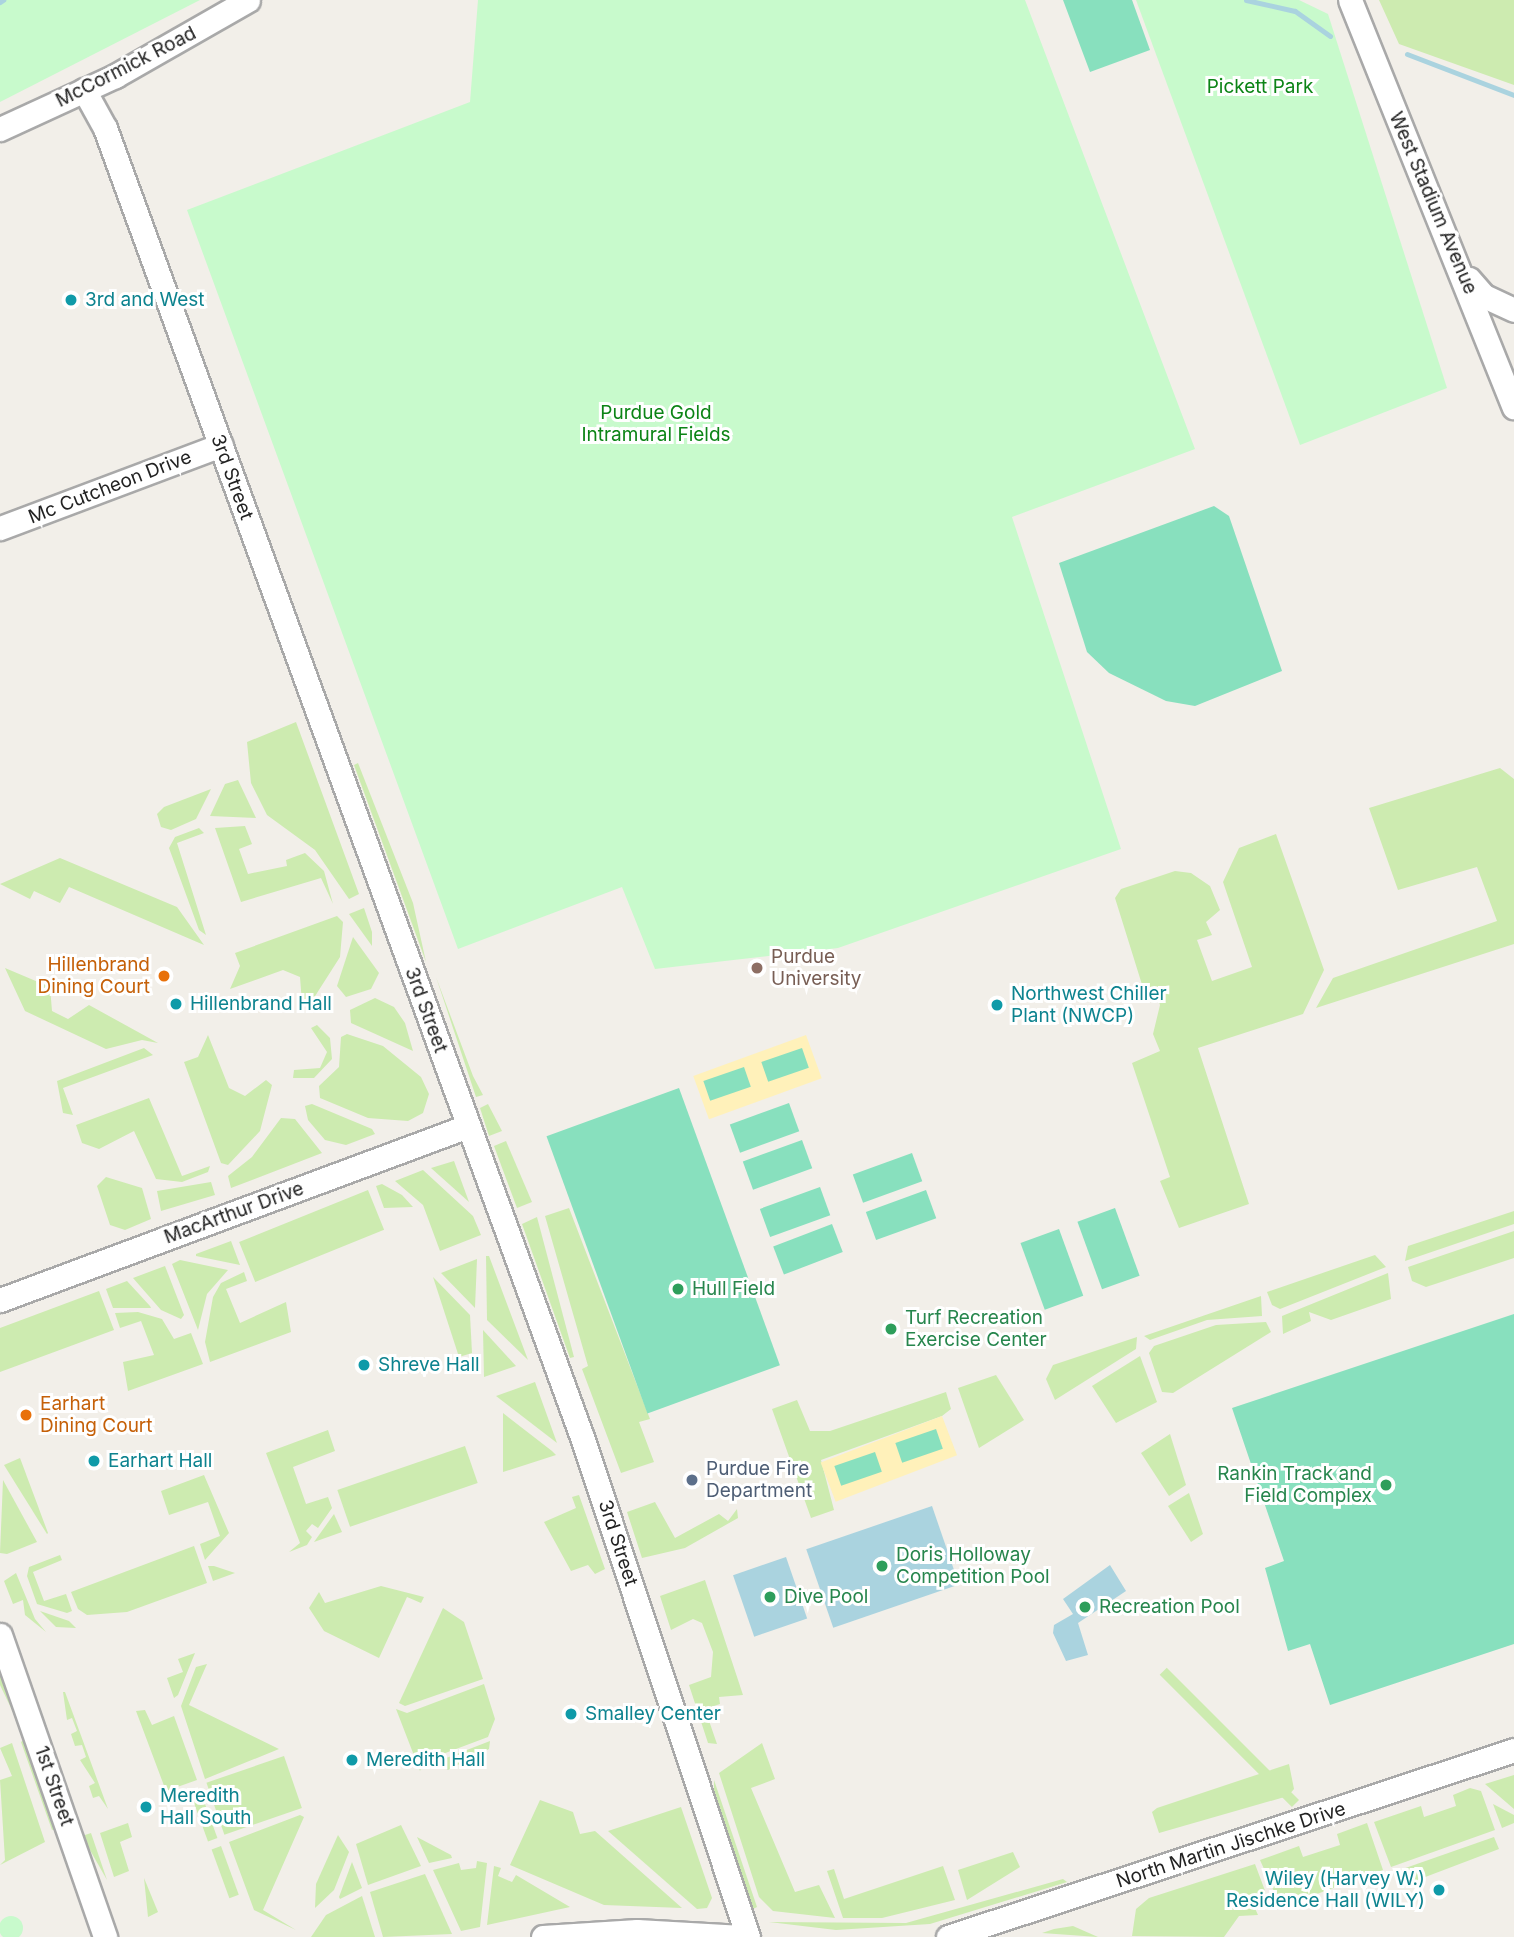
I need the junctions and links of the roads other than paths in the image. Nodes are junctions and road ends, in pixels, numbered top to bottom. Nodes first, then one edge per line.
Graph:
1 (248, 0) edge
2 (1350, 0) edge
3 (84, 90) junction
4 (0, 129) edge
5 (1461, 269) junction
6 (1514, 310) edge
7 (1504, 348) edge
8 (1514, 407) edge
9 (221, 445) junction
10 (0, 528) edge
11 (468, 1126) junction
12 (0, 1300) edge
13 (0, 1635) edge
14 (1514, 1750) edge
15 (105, 1937) edge
16 (543, 1937) edge
17 (742, 1937) edge
18 (748, 1937) edge
19 (948, 1937) edge

1 - 3 street, McCormick Road
2 - 5 street, West Stadium Avenue
3 - 4 street, McCormick Road
3 - 9 street, 3rd Street
5 - 6 street
5 - 7 street, West Stadium Avenue
7 - 8 street, West Stadium Avenue
9 - 10 street, Mc Cutcheon Drive
9 - 11 street, 3rd Street
11 - 12 street, MacArthur Drive
11 - 18 street, 3rd Street
13 - 15 street, 1st Street
14 - 19 street, North Martin Jischke Drive
16 - 17 street

